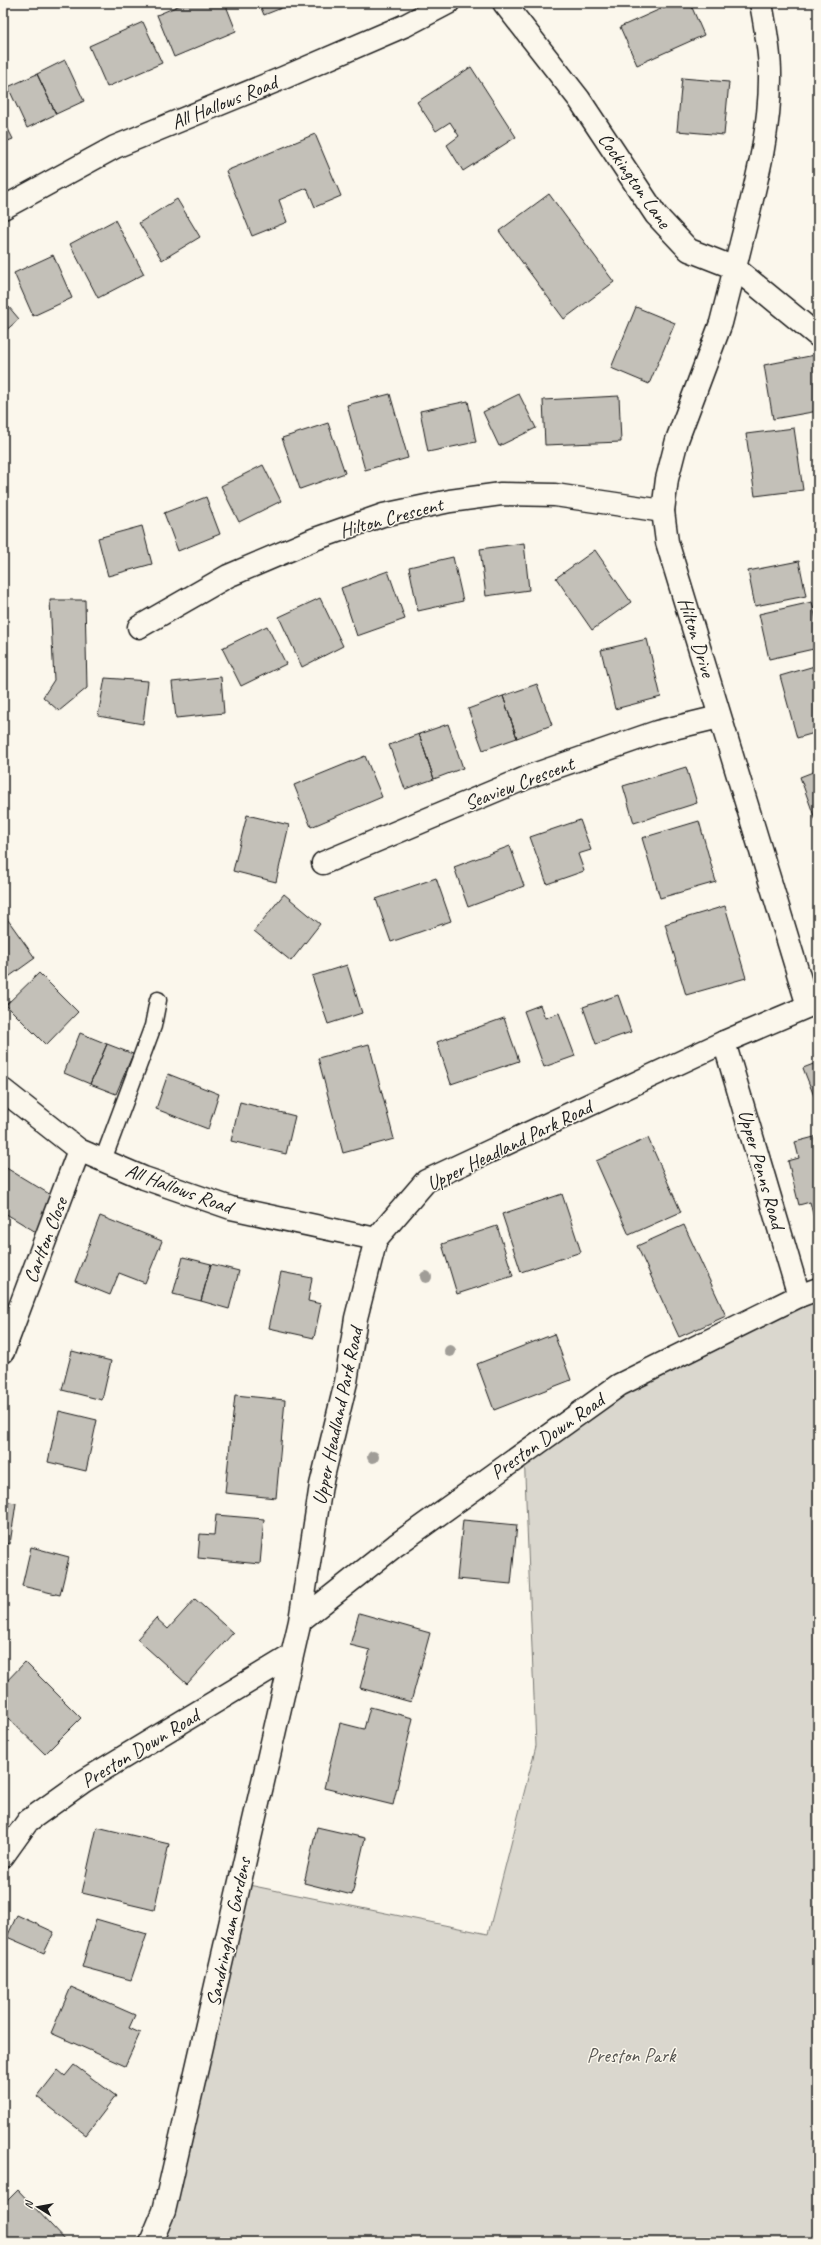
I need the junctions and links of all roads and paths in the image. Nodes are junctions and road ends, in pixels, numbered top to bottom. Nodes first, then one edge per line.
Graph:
1 (448, 3) edge
2 (504, 3) edge
3 (761, 3) edge
4 (3, 208) edge
5 (735, 268) junction
6 (818, 336) edge
7 (663, 511) junction
8 (139, 627) dead end
9 (720, 717) junction
10 (323, 863) dead end
11 (158, 1000) dead end
12 (813, 1004) edge
13 (724, 1042) junction
14 (3, 1090) edge
15 (79, 1150) junction
16 (103, 1160) junction
17 (376, 1239) junction
18 (808, 1292) edge
19 (3, 1352) edge
20 (300, 1621) junction
21 (291, 1656) junction
22 (3, 1856) edge
23 (151, 2242) edge

1 - 4 street, All Hallows Road
2 - 5 street, Cockington Lane
3 - 5 street, Hilton Drive
5 - 6 street, Cockington Lane
5 - 7 street, Hilton Drive
7 - 8 street, Hilton Crescent
7 - 9 street, Hilton Drive
9 - 10 street, Seaview Crescent
9 - 12 street, Hilton Drive
11 - 16 lane
12 - 13 street, Upper Headland Park Road
13 - 17 street, Upper Headland Park Road
13 - 18 street, Upper Penns Road
14 - 15 street, All Hallows Road
15 - 16 street, All Hallows Road
15 - 19 street, Carlton Close
16 - 17 street, All Hallows Road
17 - 20 street, Upper Headland Park Road
18 - 20 street, Preston Down Road
20 - 21 street, Sandringham Gardens
21 - 22 street, Preston Down Road
21 - 23 street, Sandringham Gardens

